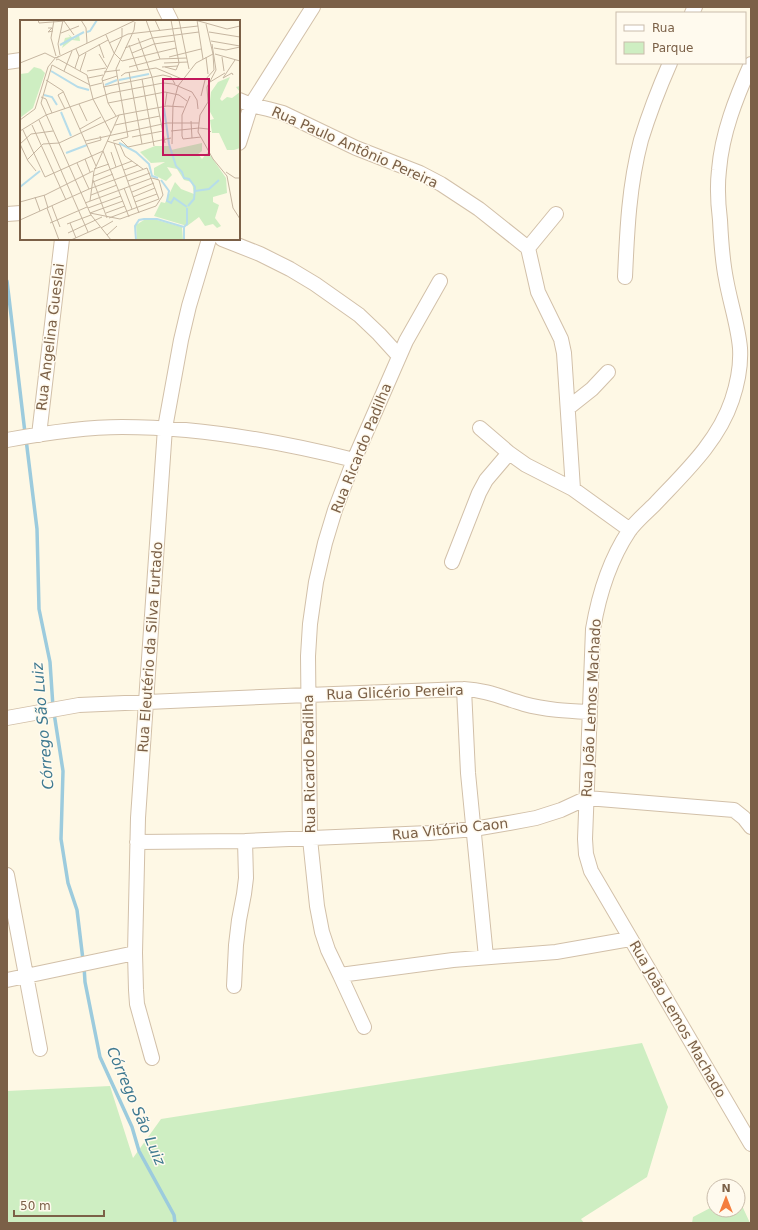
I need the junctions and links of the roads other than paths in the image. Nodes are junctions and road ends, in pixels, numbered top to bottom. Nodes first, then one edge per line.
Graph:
1 (164, 7) edge
2 (313, 7) edge
3 (170, 20) edge
4 (20, 60) edge
5 (7, 62) edge
6 (670, 64) edge
7 (751, 64) edge
8 (245, 103) edge
9 (240, 136) edge
10 (20, 213) edge
11 (7, 214) edge
12 (556, 214) dead end
13 (62, 240) edge
14 (209, 240) edge
15 (225, 240) edge
16 (528, 248) junction
17 (625, 277) dead end
18 (440, 282) dead end
19 (399, 356) junction
20 (608, 372) dead end
21 (568, 408) junction
22 (165, 428) junction
23 (480, 428) dead end
24 (36, 435) junction
25 (11, 439) edge
26 (509, 452) junction
27 (354, 460) junction
28 (573, 489) junction
29 (630, 530) junction
30 (452, 562) dead end
31 (464, 689) junction
32 (308, 695) junction
33 (146, 702) junction
34 (590, 712) junction
35 (7, 718) edge
36 (587, 798) junction
37 (751, 827) edge
38 (474, 829) junction
39 (310, 839) junction
40 (245, 841) junction
41 (137, 842) junction
42 (7, 874) edge
43 (630, 939) junction
44 (135, 954) junction
45 (486, 957) junction
46 (340, 975) junction
47 (26, 976) junction
48 (7, 980) edge
49 (234, 986) dead end
50 (364, 1027) dead end
51 (40, 1049) dead end
52 (152, 1058) dead end
53 (751, 1144) edge

1 - 3 street
2 - 8 street
4 - 5 street
6 - 17 street
7 - 29 street, Rua João Lemos Machado
8 - 9 street
8 - 16 street, Rua Paulo Antônio Pereira
10 - 11 street
12 - 16 street
13 - 24 street, Rua Angelina Gueslai
14 - 22 street, Rua Eleutério da Silva Furtado
15 - 19 street
16 - 21 street
18 - 19 street, Rua Ricardo Padilha
19 - 27 street, Rua Ricardo Padilha
20 - 21 street
21 - 28 street
22 - 24 street
22 - 27 street
22 - 33 street, Rua Eleutério da Silva Furtado
23 - 26 street
24 - 25 street
26 - 28 street
26 - 30 street
27 - 32 street, Rua Ricardo Padilha
28 - 29 street
29 - 34 street, Rua João Lemos Machado
31 - 32 street, Rua Glicério Pereira
31 - 34 street, Rua Glicério Pereira
31 - 38 street
32 - 33 street, Rua Glicério Pereira
32 - 39 street, Rua Ricardo Padilha
33 - 35 street, Rua Glicério Pereira
33 - 41 street, Rua Eleutério da Silva Furtado
34 - 36 street, Rua João Lemos Machado
36 - 37 street, Rua Vitório Caon
36 - 38 street, Rua Vitório Caon
36 - 43 street, Rua João Lemos Machado
38 - 39 street, Rua Vitório Caon
38 - 45 street
39 - 40 street, Rua Vitório Caon
39 - 46 street, Rua Ricardo Padilha
40 - 41 street, Rua Vitório Caon
40 - 49 street
41 - 44 street, Rua Eleutério da Silva Furtado
42 - 47 street
43 - 45 street
43 - 53 street, Rua João Lemos Machado
44 - 47 street
44 - 52 street, Rua Eleutério da Silva Furtado
45 - 46 street
46 - 50 street, Rua Ricardo Padilha
47 - 48 street
47 - 51 street

